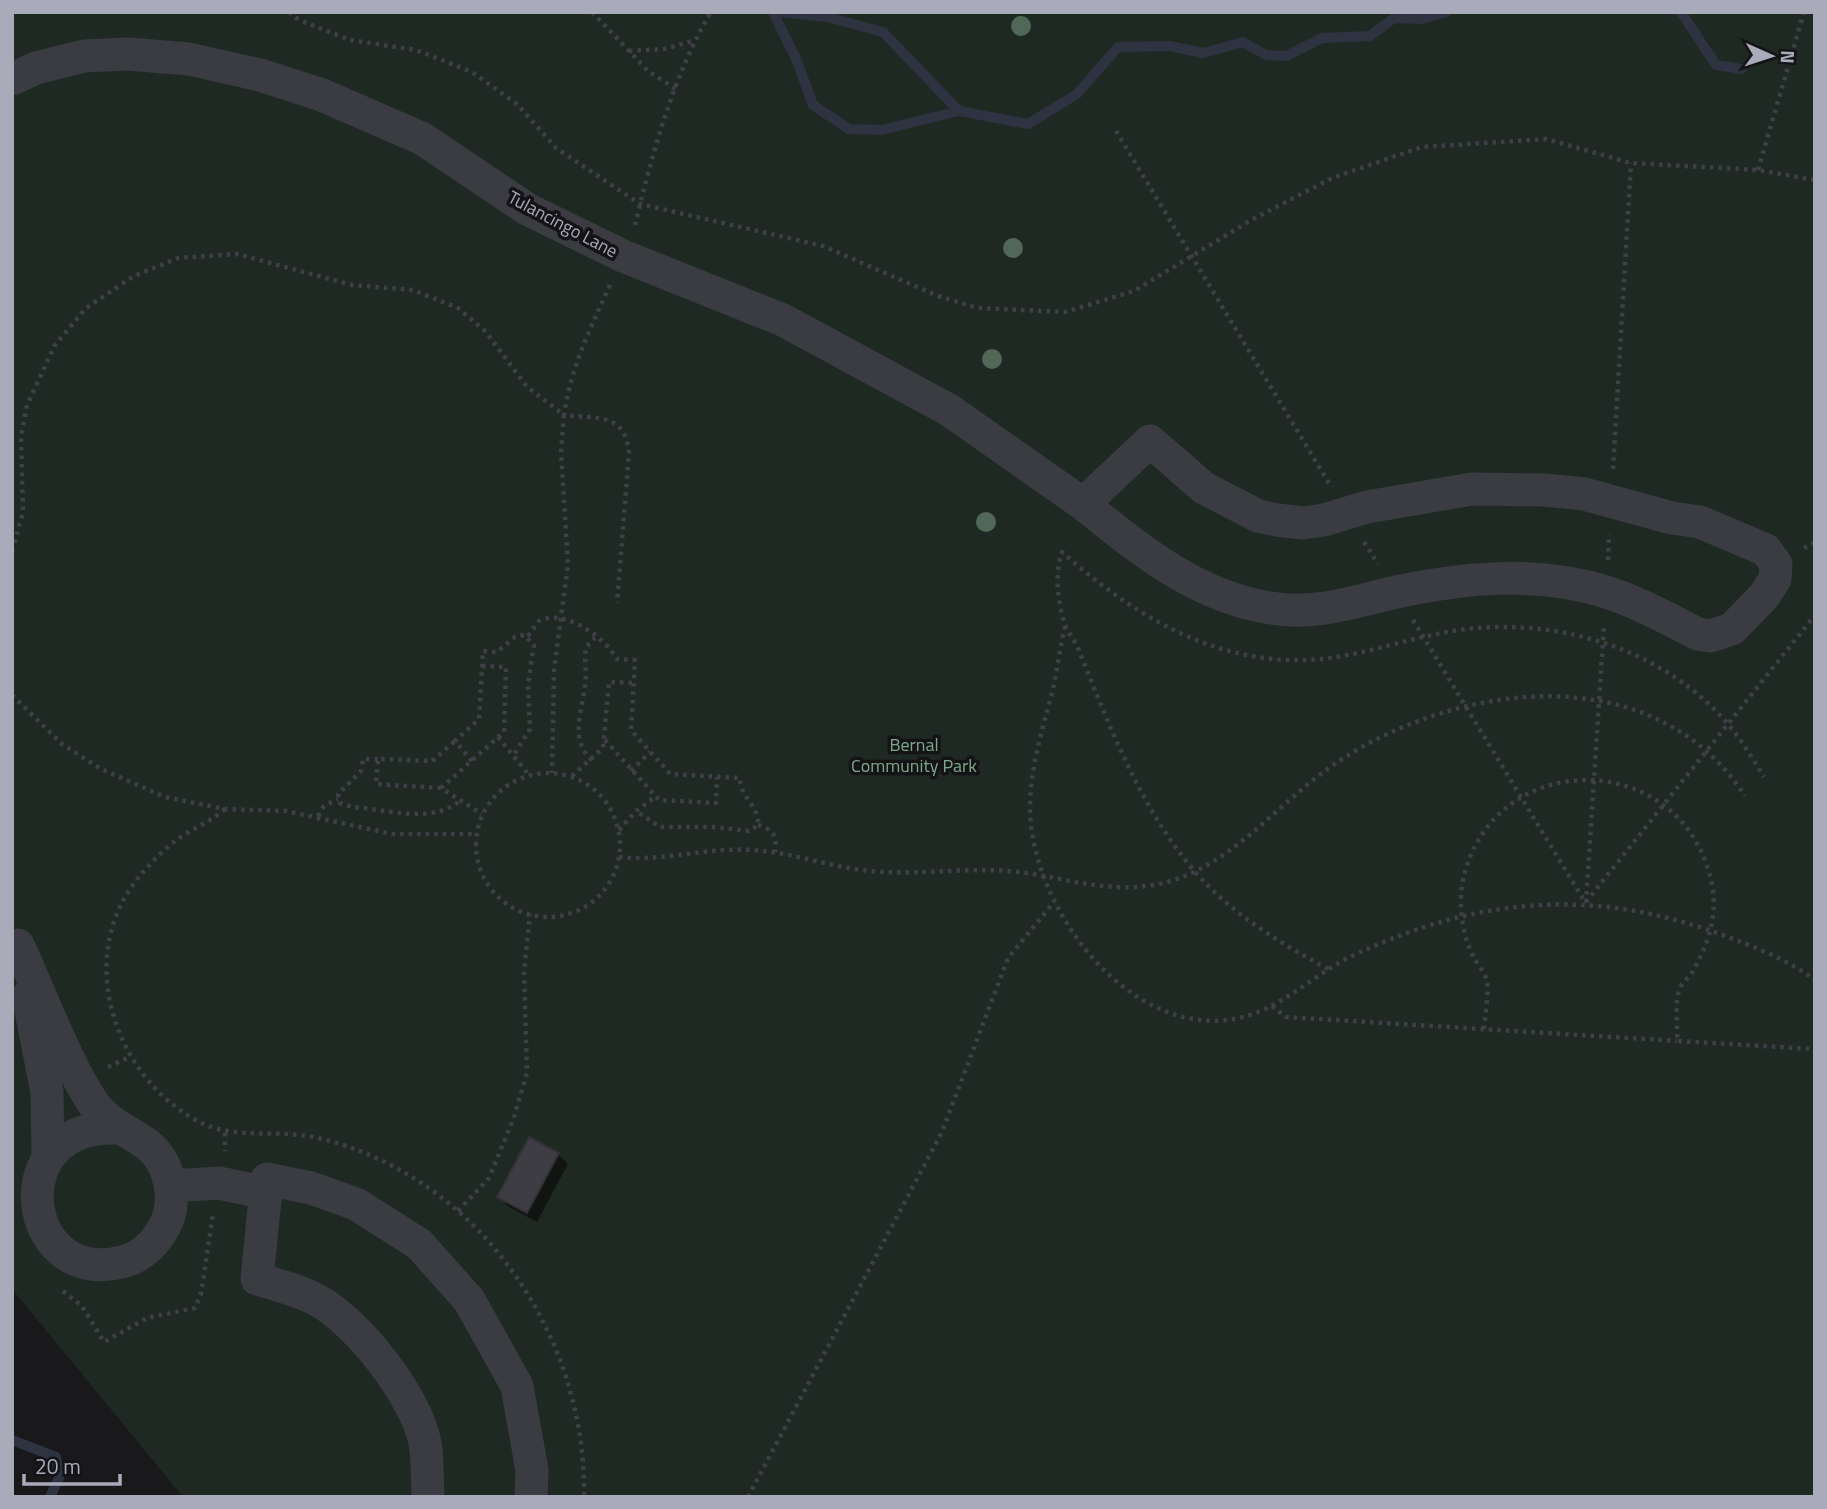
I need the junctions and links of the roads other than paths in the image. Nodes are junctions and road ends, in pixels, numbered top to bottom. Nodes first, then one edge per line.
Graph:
1 (12, 79) edge
2 (1083, 505) junction
3 (15, 935) edge
4 (116, 1128) junction
5 (48, 1155) junction
6 (171, 1186) junction
7 (266, 1193) junction
8 (428, 1497) edge
9 (531, 1497) edge

1 - 2 street, Tulancingo Lane
2 - 2 street, Tulancingo Lane
3 - 4 street
3 - 5 street
4 - 5 street
4 - 6 street
5 - 6 street
6 - 7 street
7 - 8 street
7 - 9 street

